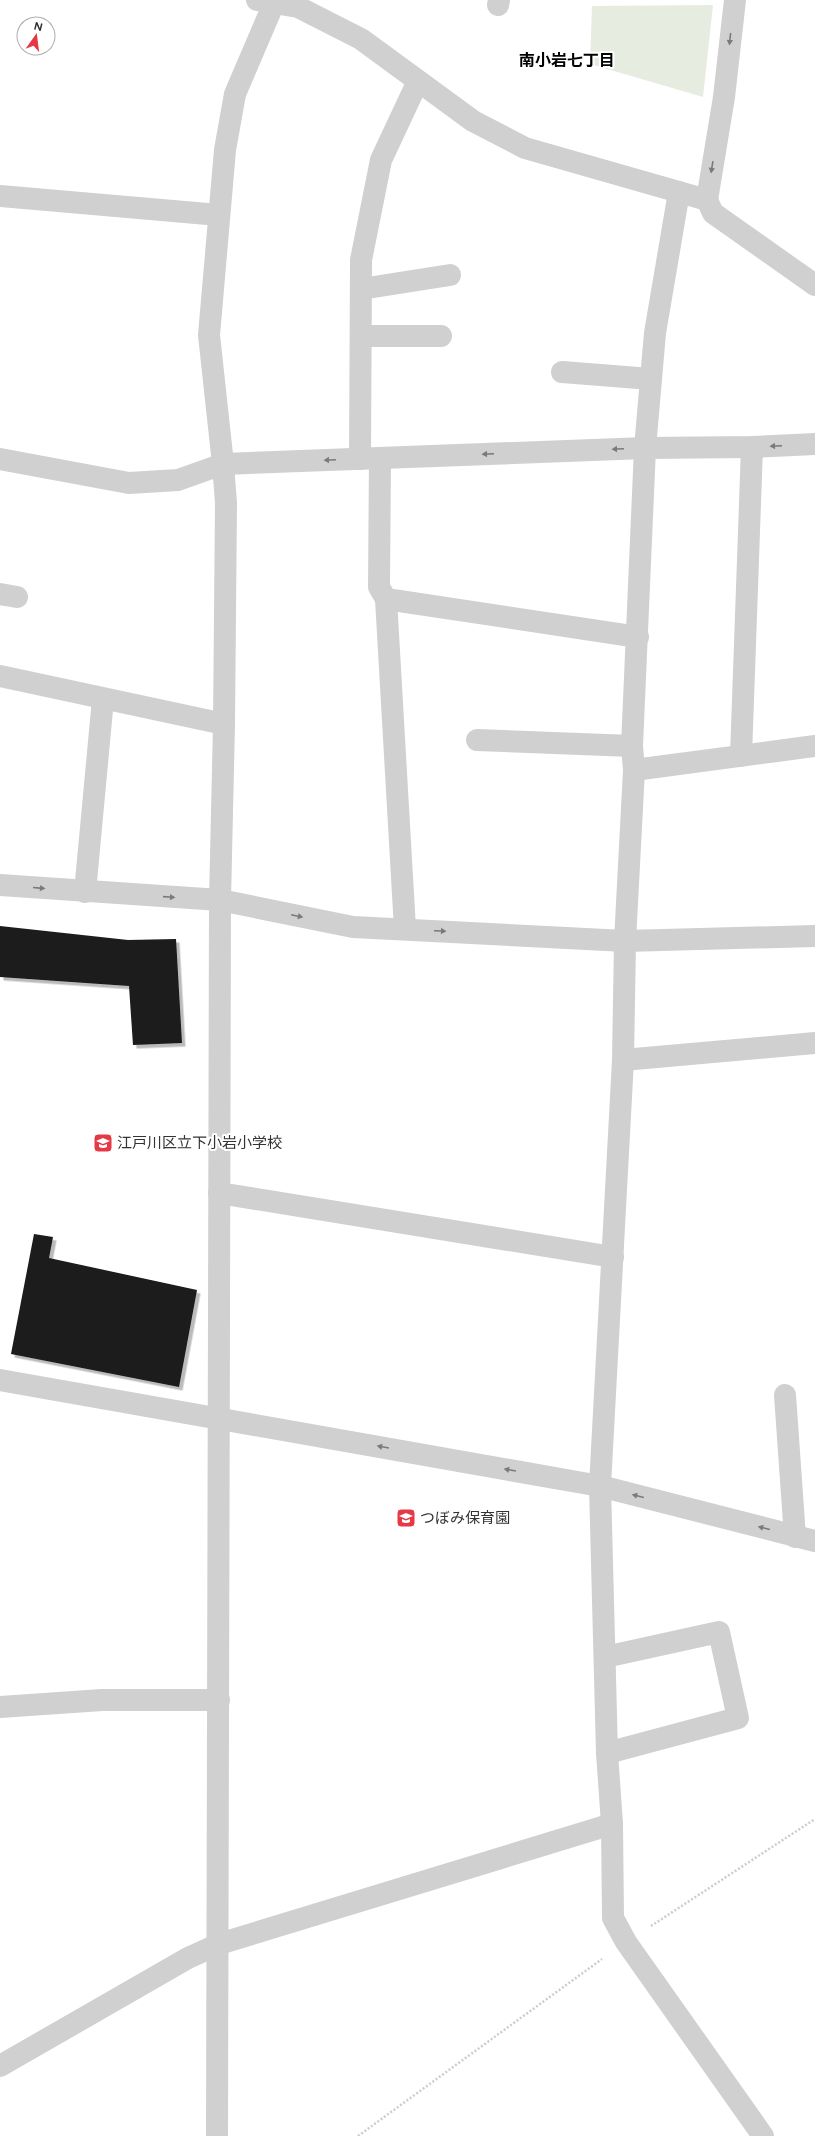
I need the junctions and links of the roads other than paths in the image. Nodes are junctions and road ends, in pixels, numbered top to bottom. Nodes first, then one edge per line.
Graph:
1 (735, 0) edge
2 (266, 2) edge
3 (298, 4) edge
4 (418, 81) junction
5 (679, 192) junction
6 (0, 196) edge
7 (707, 200) junction
8 (219, 215) junction
9 (450, 275) dead end
10 (815, 285) edge
11 (361, 289) junction
12 (361, 336) junction
13 (441, 336) dead end
14 (562, 372) dead end
15 (651, 379) junction
16 (815, 444) edge
17 (752, 447) junction
18 (645, 448) junction
19 (0, 459) edge
20 (370, 459) junction
21 (223, 464) junction
22 (386, 599) junction
23 (638, 637) junction
24 (0, 676) edge
25 (103, 699) junction
26 (224, 724) junction
27 (477, 740) dead end
28 (632, 746) junction
29 (815, 746) edge
30 (741, 756) junction
31 (634, 770) junction
32 (0, 885) edge
33 (85, 892) junction
34 (220, 900) junction
35 (405, 929) junction
36 (815, 936) edge
37 (625, 941) junction
38 (815, 1043) edge
39 (623, 1060) junction
40 (219, 1194) junction
41 (613, 1257) junction
42 (0, 1380) edge
43 (785, 1395) dead end
44 (219, 1417) junction
45 (600, 1486) junction
46 (805, 1539) edge
47 (604, 1657) junction
48 (219, 1700) junction
49 (0, 1707) edge
50 (607, 1753) junction
51 (612, 1824) junction
52 (219, 1944) junction
53 (0, 2066) edge
54 (218, 2136) edge
55 (763, 2136) edge

1 -> 7 street
2 - 3 street
2 - 8 street
3 - 4 street
4 - 5 street
4 - 11 street
5 - 7 street
5 - 15 street
6 - 8 street
7 - 10 street
8 - 21 street
9 - 11 street
11 - 12 street
12 - 13 street
12 - 20 street
14 - 15 street
15 - 18 street
16 -> 17 street
17 - 18 street
17 - 30 street
18 -> 20 street
18 - 23 street
19 - 21 street
20 -> 21 street
20 - 22 street
21 - 26 street
22 - 23 street
22 - 35 street
23 - 28 street
24 - 25 street
25 - 26 street
25 - 33 street
26 - 34 street
27 - 28 street
28 - 31 street
29 - 30 street
30 - 31 street
31 - 37 street
32 -> 33 street
33 -> 34 street
34 -> 35 street
34 - 40 street
35 -> 37 street
36 - 37 street
37 - 39 street
38 - 39 street
39 - 41 street
40 - 41 street
40 - 44 street
41 - 45 street
42 - 44 street
43 - 46 street
45 -> 44 street
44 - 48 street
46 -> 45 street
45 - 47 street
47 - 50 street
47 - 50 street
48 - 49 street
48 - 52 street
50 - 51 street
51 - 52 street
51 - 55 street
52 - 53 street
52 - 54 street

